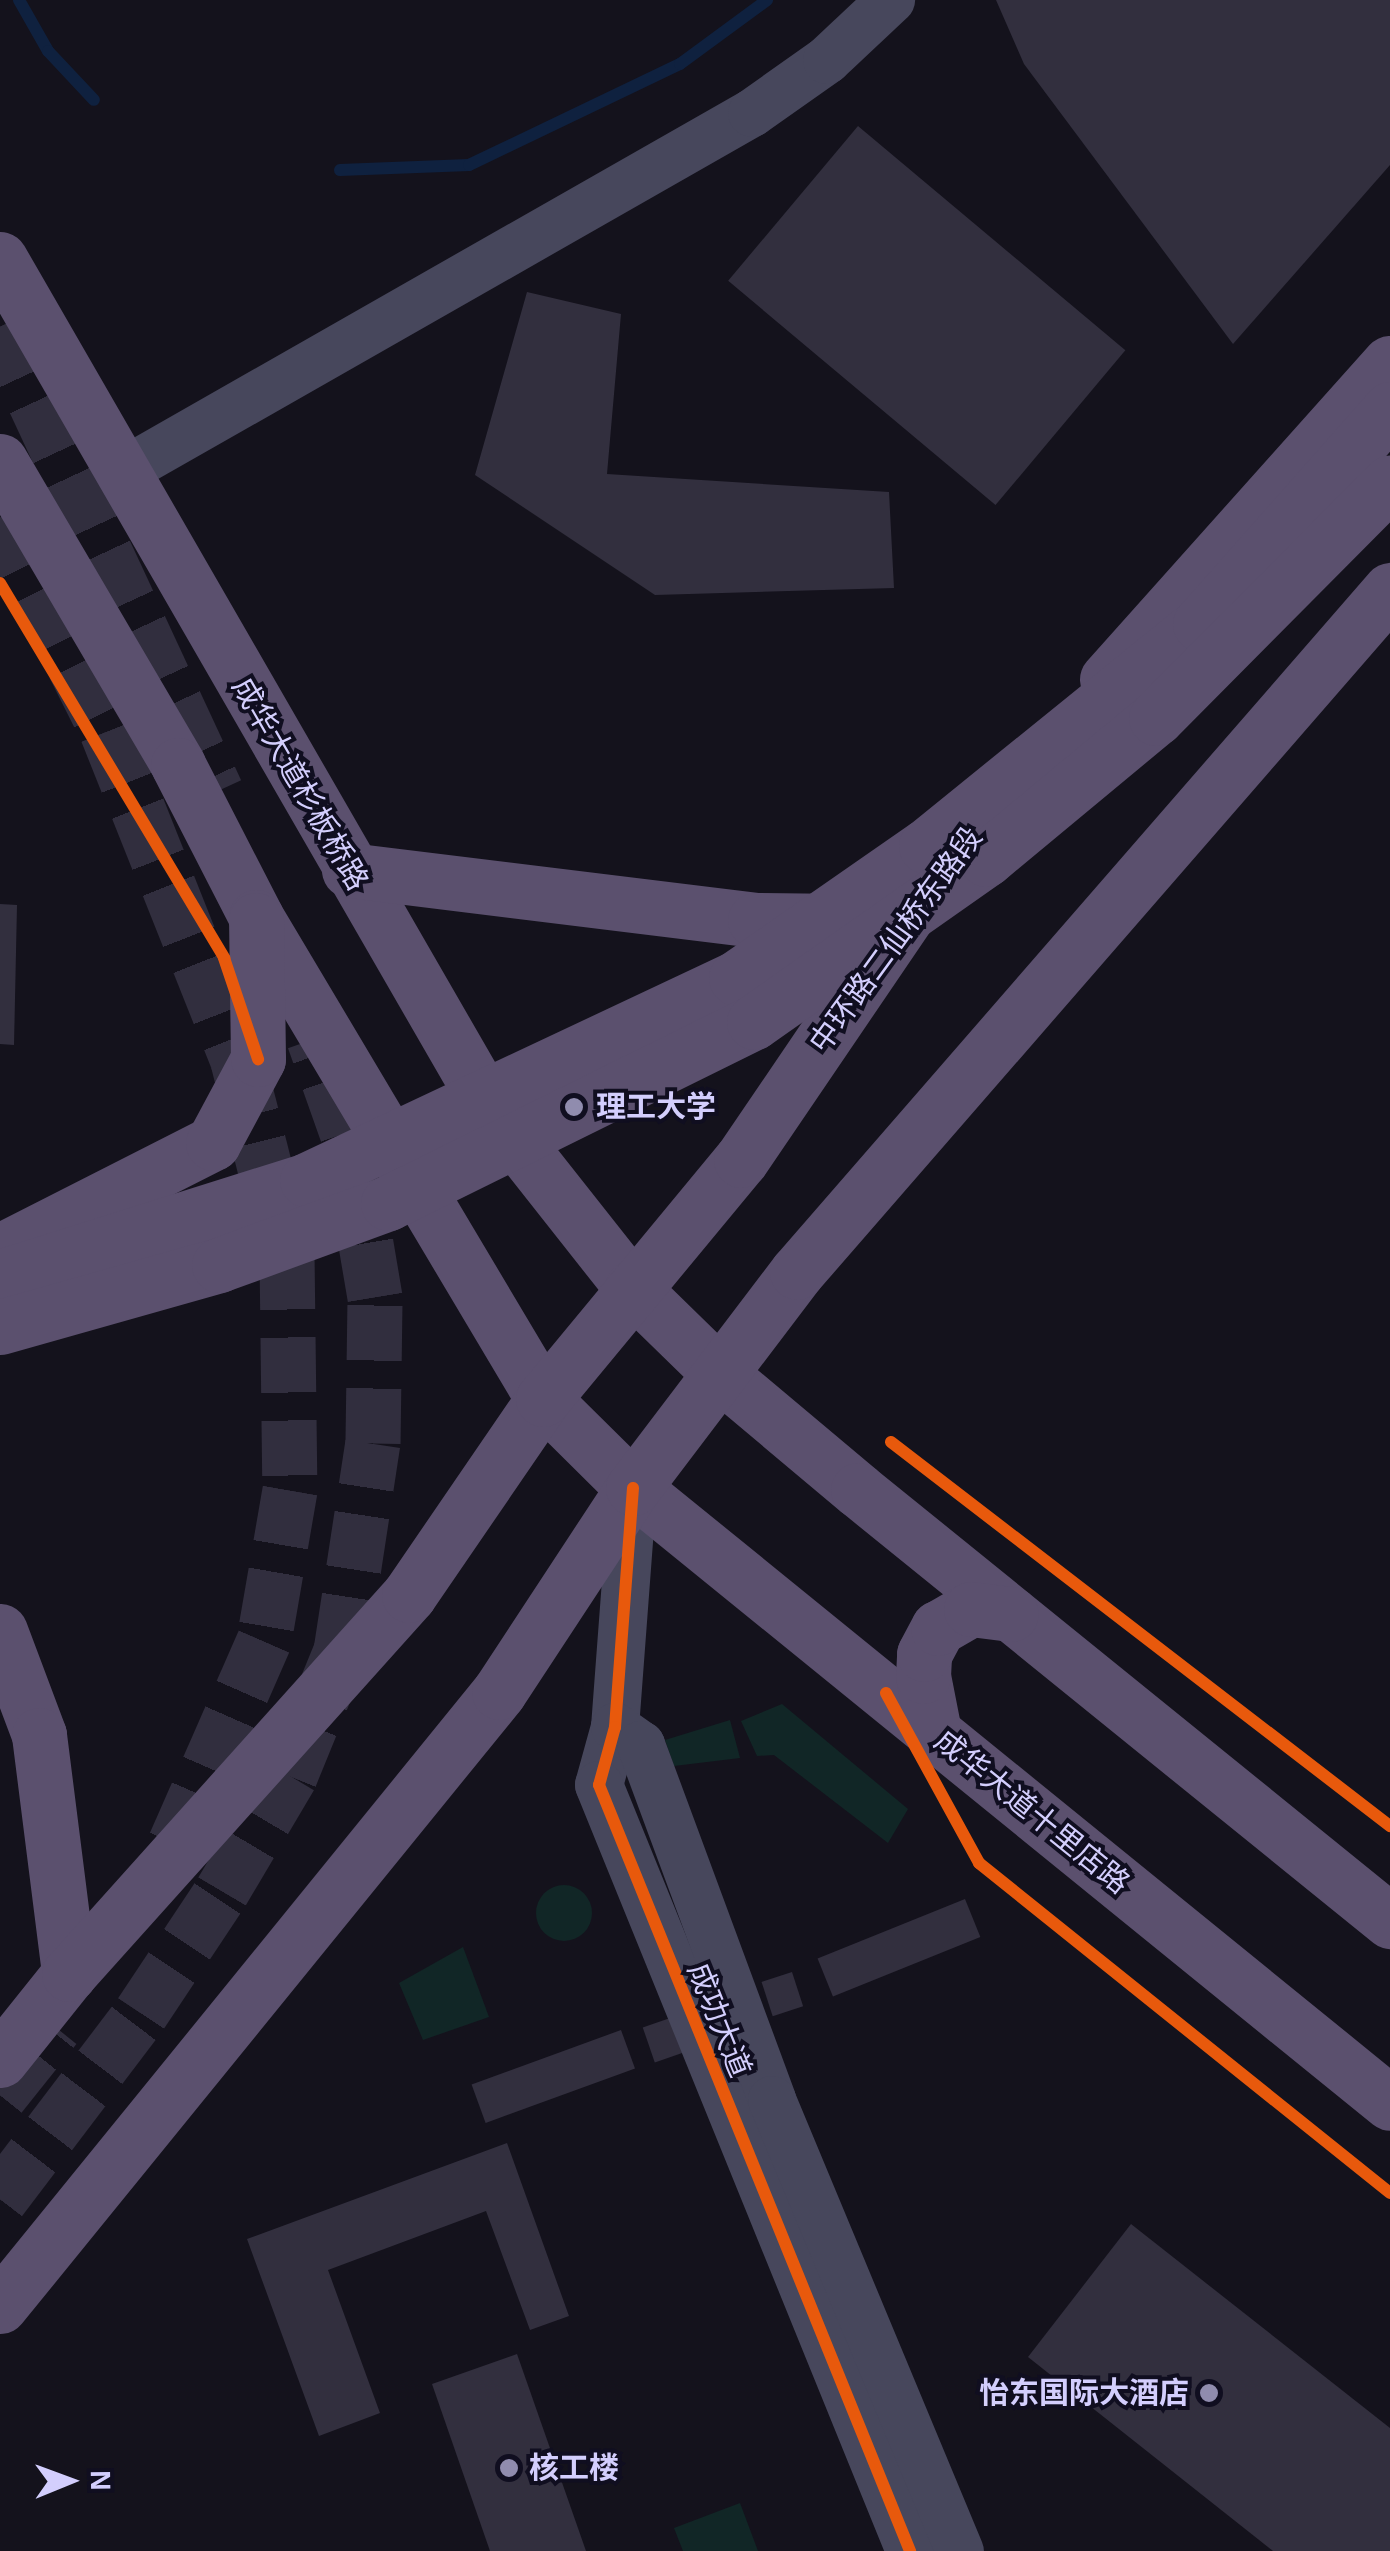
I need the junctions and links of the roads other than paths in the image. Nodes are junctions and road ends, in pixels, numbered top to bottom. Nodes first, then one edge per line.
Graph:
1 (892, 0) edge
2 (0, 260) edge
3 (1390, 363) edge
4 (1390, 409) edge
5 (0, 461) edge
6 (122, 472) junction
7 (1390, 482) edge
8 (1390, 590) edge
9 (943, 863) junction
10 (349, 870) junction
11 (256, 918) junction
12 (0, 1251) edge
13 (0, 1277) edge
14 (632, 1288) junction
15 (0, 1327) edge
16 (721, 1375) junction
17 (543, 1399) junction
18 (634, 1488) junction
19 (1011, 1614) junction
20 (0, 1631) edge
21 (615, 1727) junction
22 (934, 1732) junction
23 (1390, 1920) edge
24 (68, 1974) junction
25 (0, 2060) edge
26 (1390, 2103) edge
27 (0, 2306) edge
28 (910, 2551) edge
29 (960, 2551) edge

1 - 6 street
2 - 6 main road, 成华大道杉板桥路
3 - 9 main road, 中环路二仙桥东路段
4 - 13 main road, bridge
5 - 11 main road
6 - 10 main road, 成华大道杉板桥路
7 - 15 main road, bridge
8 - 16 main road
9 - 10 main road
9 - 14 main road, 中环路二仙桥东路段
10 - 14 main road, 成华大道杉板桥路
11 - 12 main road
11 - 17 main road
14 - 16 main road
14 - 17 main road, 中环路二仙桥东路段
16 - 18 main road
16 - 19 main road
17 - 18 main road, 成华大道十里店路
17 - 24 main road, 中环路二仙桥东路段
18 - 21 street, 成功大道
18 - 22 main road, 成华大道十里店路
18 - 27 main road
19 - 22 main road
19 - 23 main road
20 - 24 main road
21 - 28 street, 成功大道
21 - 29 street, 成功大道
22 - 26 main road, 成华大道十里店路
24 - 25 main road, 中环路二仙桥东路段

